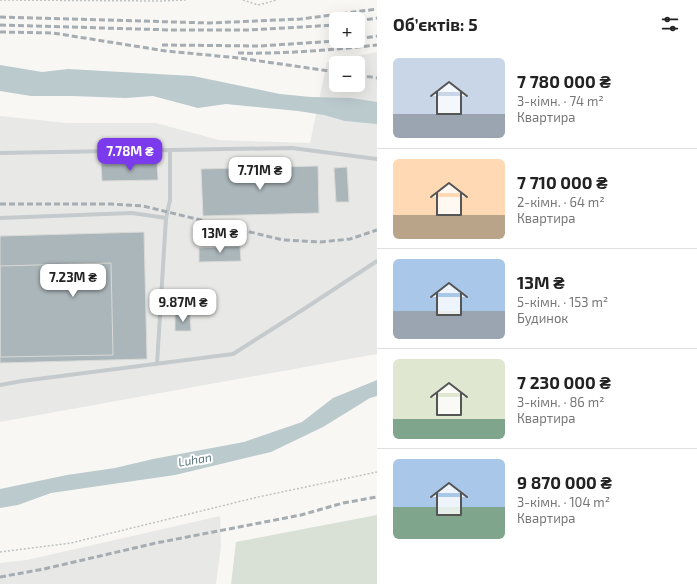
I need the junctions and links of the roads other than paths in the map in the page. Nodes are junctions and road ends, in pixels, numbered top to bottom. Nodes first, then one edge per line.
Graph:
1 (170, 150) junction
2 (0, 154) edge
3 (377, 160) edge
4 (0, 218) edge
5 (166, 218) junction
6 (377, 261) edge
7 (157, 364) junction
8 (0, 385) edge

1 - 2 lane
1 - 3 lane
1 - 5 lane
4 - 5 lane
5 - 7 lane
6 - 7 lane
7 - 8 lane

